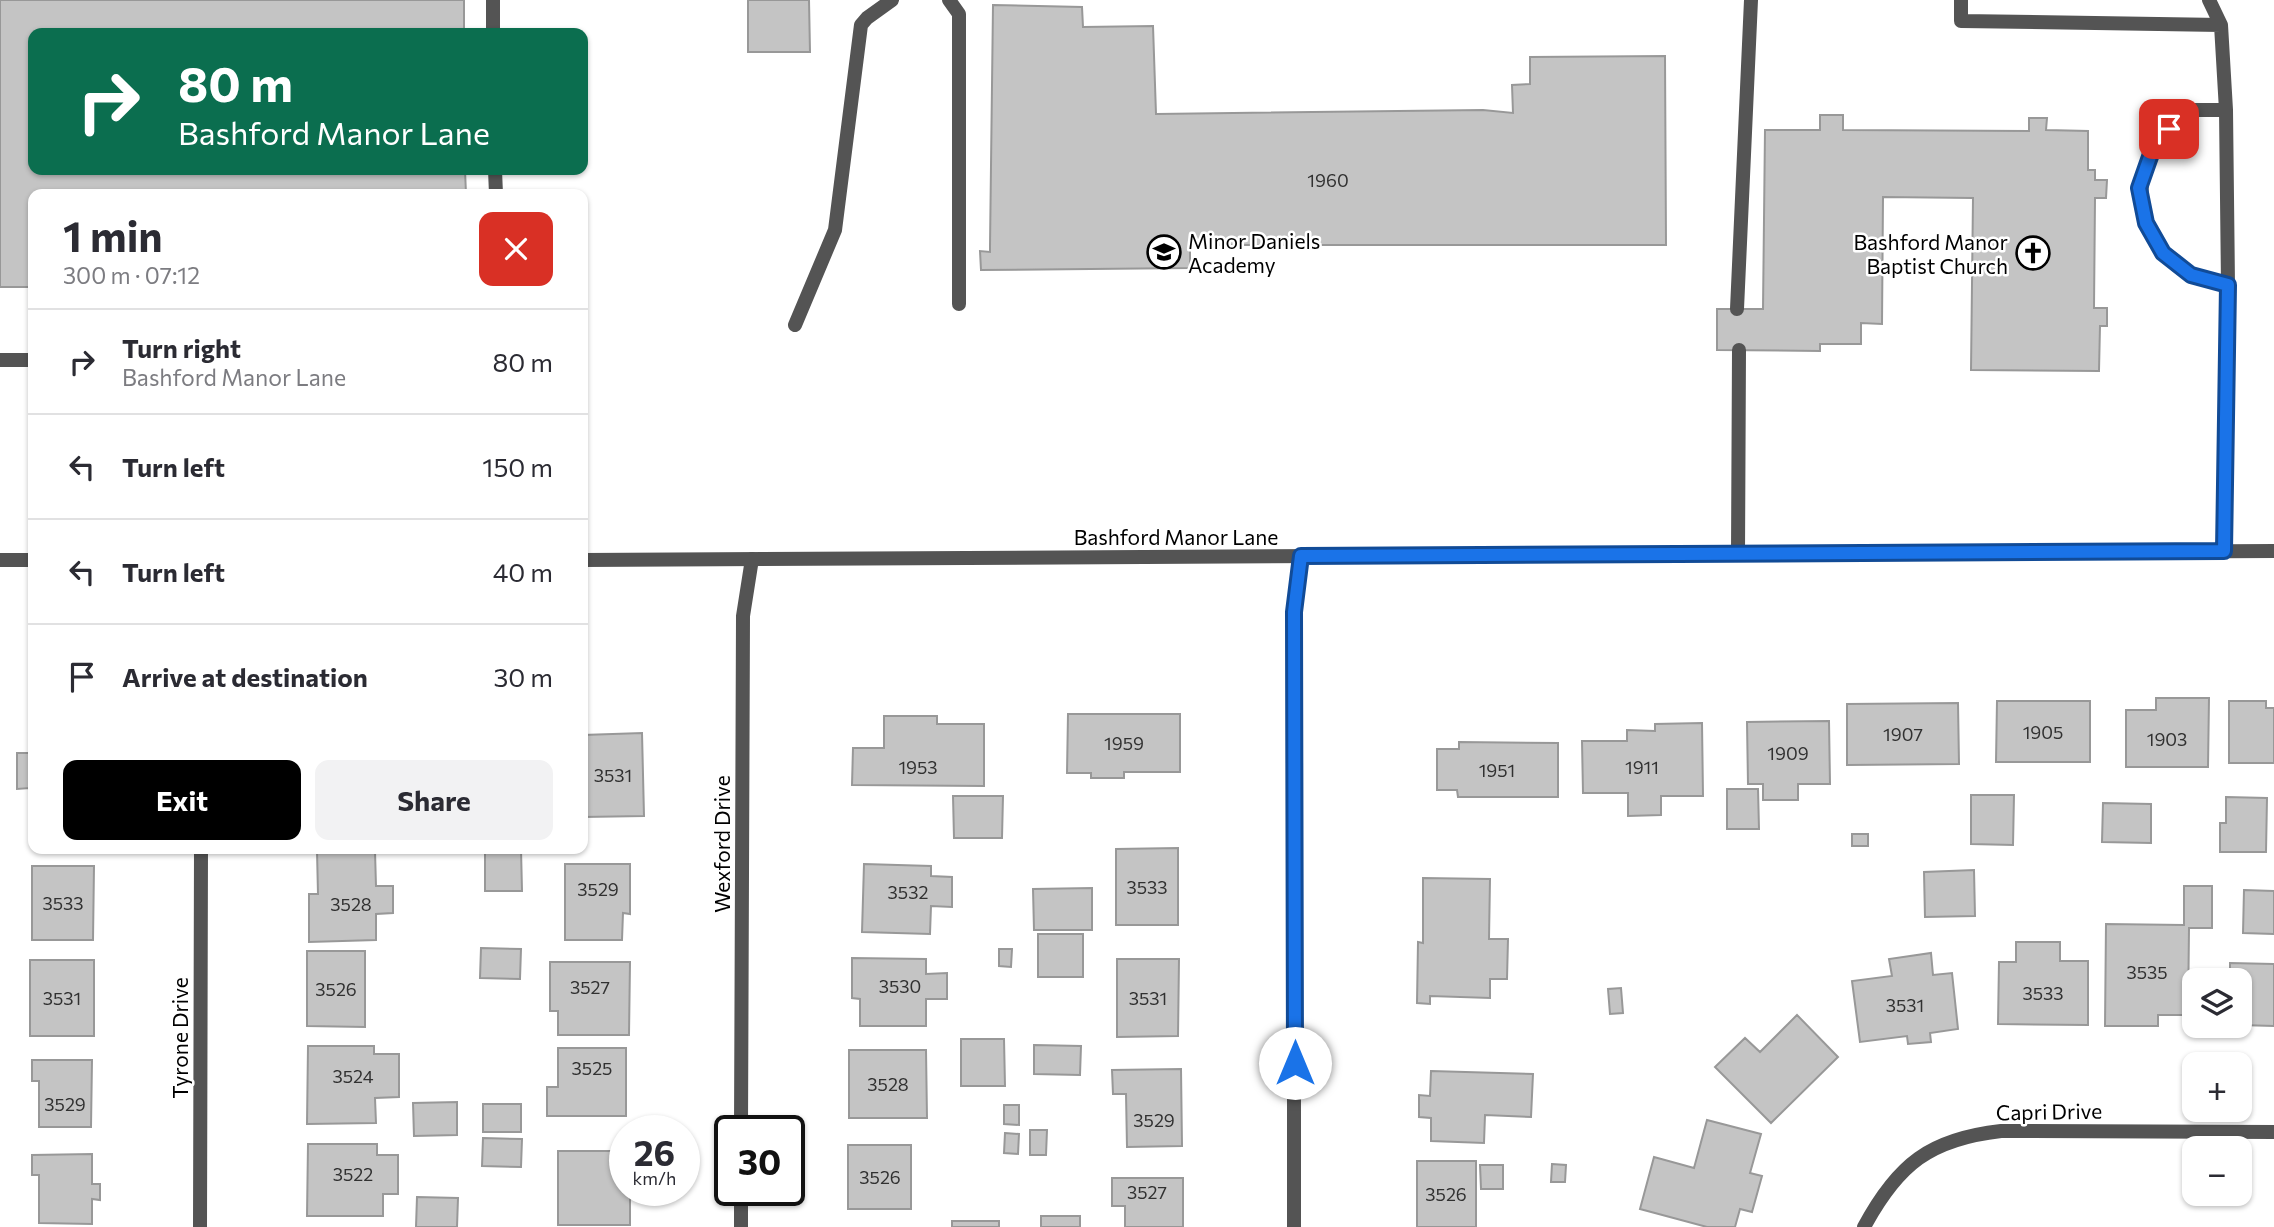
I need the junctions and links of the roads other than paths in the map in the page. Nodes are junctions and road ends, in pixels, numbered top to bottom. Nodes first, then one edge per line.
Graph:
1 (492, 0) edge
2 (892, 0) edge
3 (949, 0) edge
4 (1751, 0) edge
5 (1961, 0) edge
6 (2209, 0) edge
7 (2221, 25) junction
8 (493, 28) edge
9 (2226, 110) junction
10 (2228, 285) junction
11 (959, 304) dead end
12 (1737, 309) dead end
13 (795, 324) dead end
14 (1739, 350) dead end
15 (0, 360) edge
16 (28, 360) edge
17 (2224, 551) junction
18 (2274, 551) edge
19 (1738, 554) junction
20 (1301, 556) junction
21 (752, 559) junction
22 (0, 560) edge
23 (28, 560) edge
24 (588, 560) edge
25 (201, 854) edge
26 (741, 1115) edge
27 (2274, 1132) edge
28 (741, 1206) edge
29 (200, 1227) edge
30 (741, 1227) edge
31 (1294, 1227) edge
32 (1864, 1227) edge

1 - 8 street
2 - 13 street
3 - 11 street
4 - 12 street
5 - 7 street
6 - 7 street
7 - 9 street
9 - 10 street
9 - 10 street
10 - 17 street
14 - 19 street
15 - 16 street
17 - 18 street, Bashford Manor Lane
17 - 19 street, Bashford Manor Lane
19 - 20 street, Bashford Manor Lane
20 - 21 street, Bashford Manor Lane
20 - 31 street
21 - 24 street, Bashford Manor Lane
21 - 26 street, Wexford Drive
22 - 23 street
25 - 29 street, Tyrone Drive
27 - 32 street, Capri Drive
28 - 30 street

